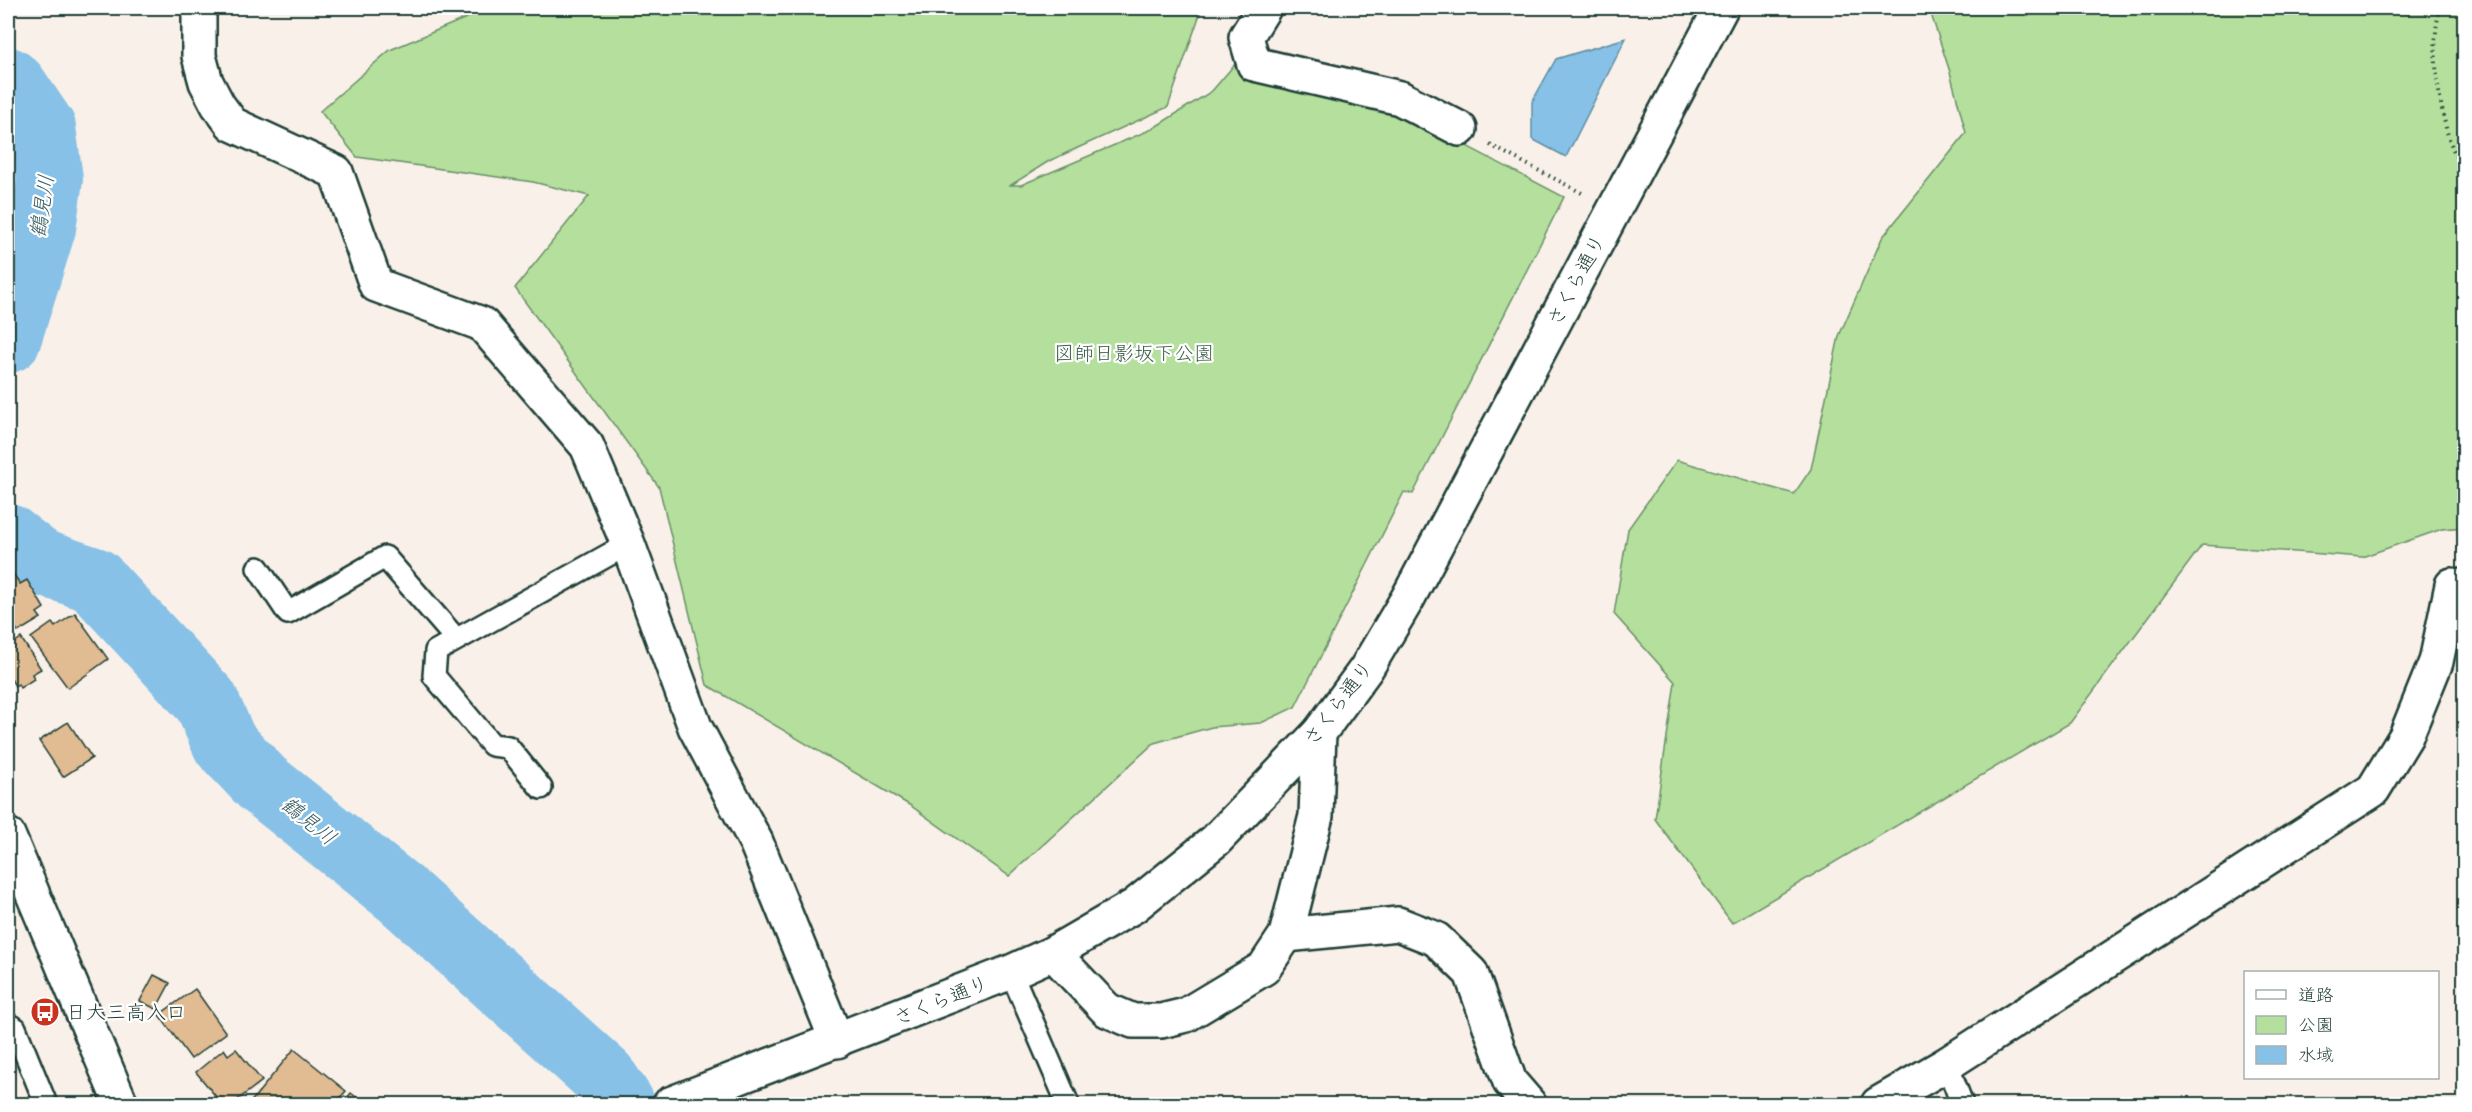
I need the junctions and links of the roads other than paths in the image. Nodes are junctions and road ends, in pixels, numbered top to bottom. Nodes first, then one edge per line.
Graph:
1 (199, 8) edge
2 (1264, 8) edge
3 (1721, 8) edge
4 (1460, 129) road end
5 (628, 544) junction
6 (258, 568) dead end
7 (2452, 585) dead end
8 (456, 639) junction
9 (2450, 661) edge
10 (1319, 733) junction
11 (541, 788) dead end
12 (8, 835) edge
13 (1286, 935) junction
14 (1053, 953) junction
15 (1011, 972) junction
16 (8, 1025) edge
17 (837, 1041) junction
18 (1947, 1064) junction
19 (46, 1104) edge
20 (121, 1104) edge
21 (670, 1104) edge
22 (1068, 1104) edge
23 (1529, 1104) edge
24 (1878, 1104) edge
25 (1962, 1104) edge

1 - 5 street
2 - 4 street
3 - 10 street, さくら通り
5 - 8 lane
5 - 17 street
6 - 8 lane
7 - 9 street
8 - 11 lane
9 - 18 street
10 - 13 street
10 - 14 street, さくら通り
12 - 20 street
13 - 14 street
13 - 23 street
14 - 15 street, さくら通り
15 - 17 street, さくら通り
15 - 22 lane
16 - 19 lane
17 - 21 street, さくら通り
18 - 24 street
18 - 25 lane

